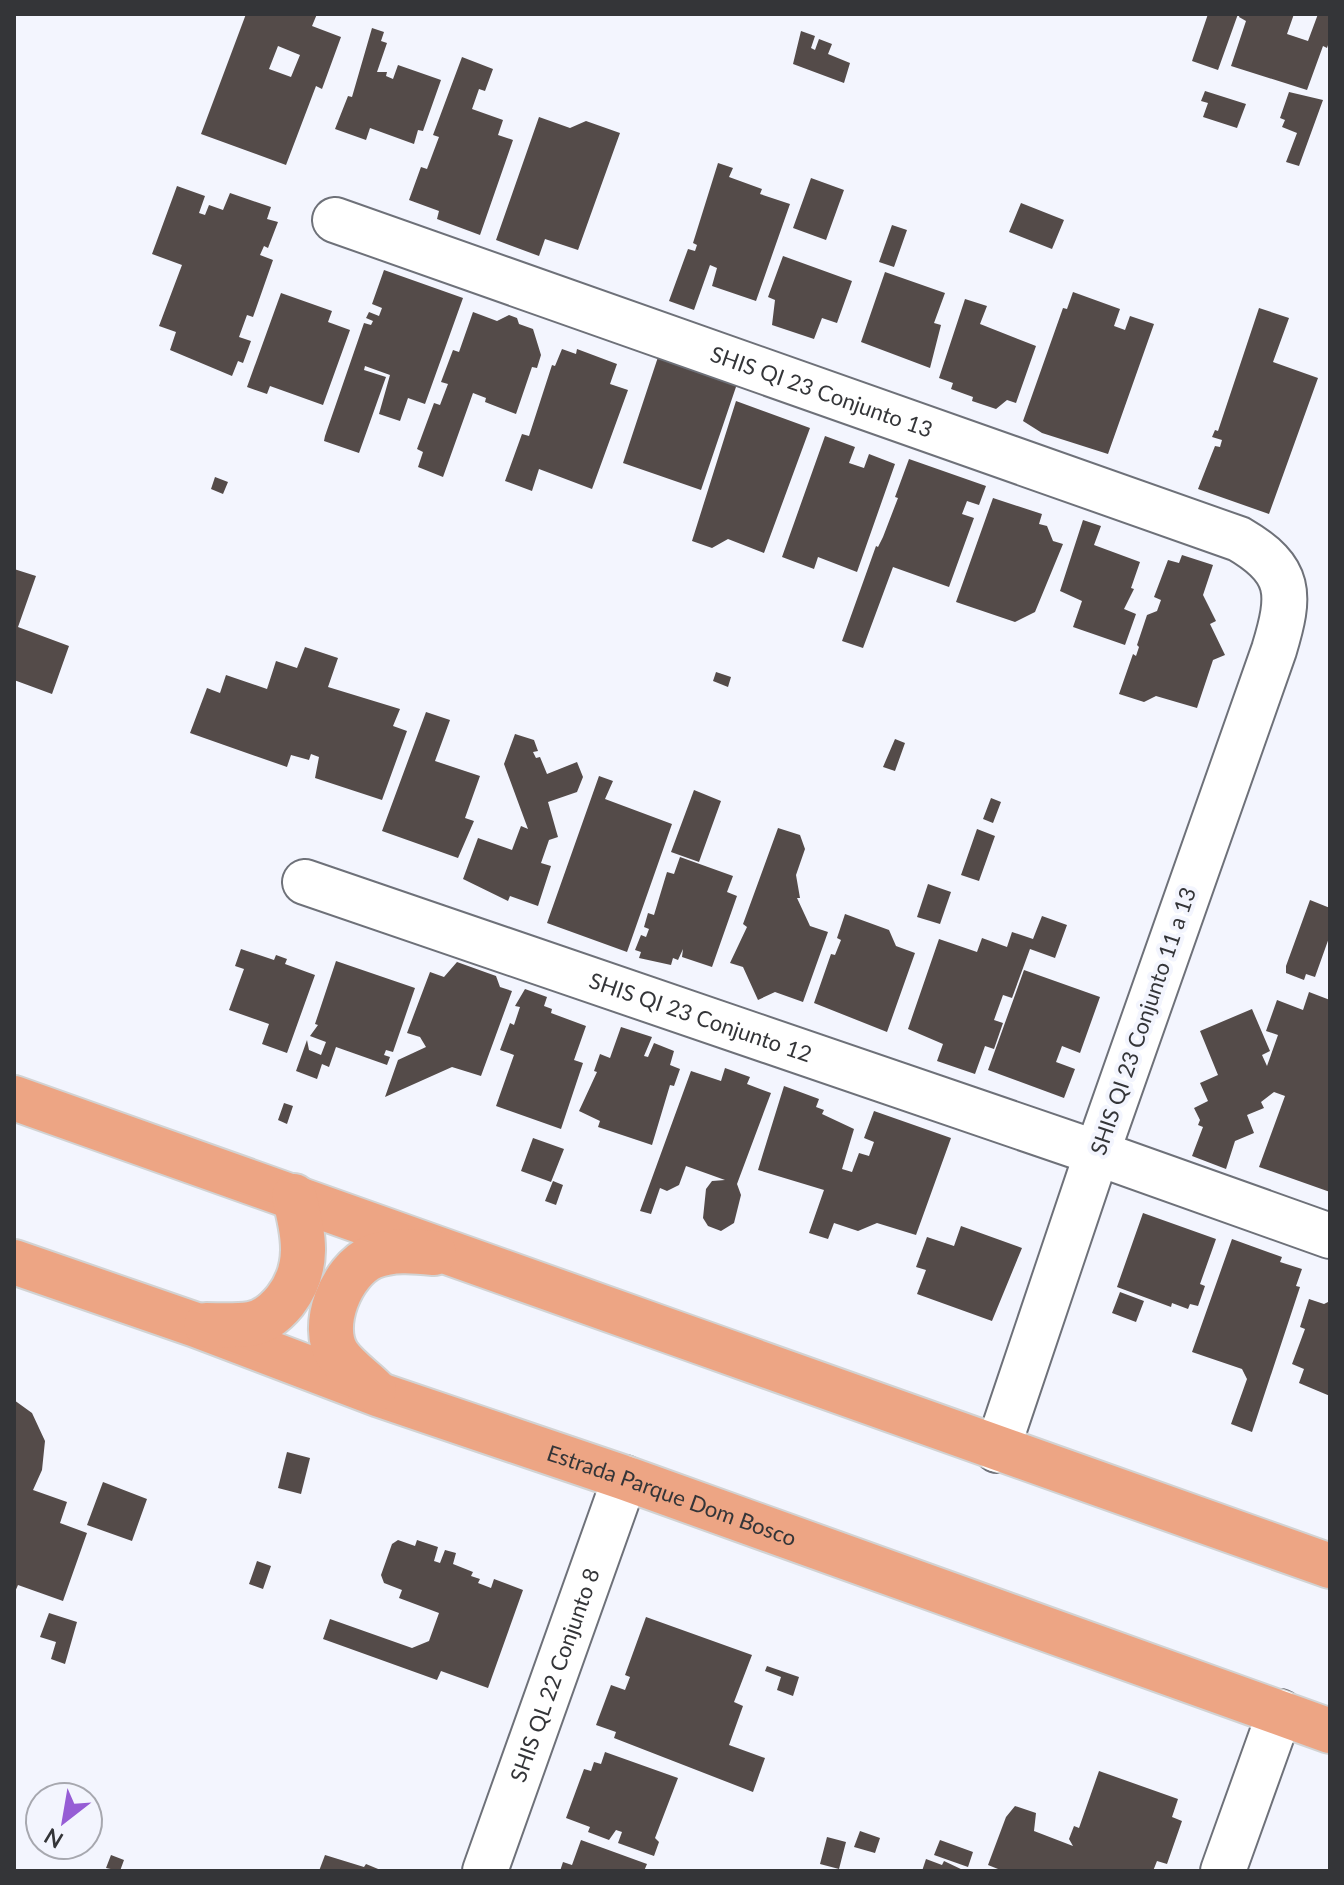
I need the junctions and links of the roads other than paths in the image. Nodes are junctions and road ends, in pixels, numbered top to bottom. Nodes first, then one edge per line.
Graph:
1 (335, 220) dead end
2 (1283, 592) joint
3 (305, 882) dead end
4 (14, 1098) edge
5 (1097, 1153) junction
6 (294, 1196) junction
7 (1330, 1236) edge
8 (465, 1255) junction
9 (14, 1262) edge
10 (196, 1325) junction
11 (380, 1395) junction
12 (997, 1450) junction
13 (625, 1478) junction
14 (1330, 1566) edge
15 (1280, 1712) junction
16 (1330, 1731) edge
17 (485, 1871) edge
18 (1223, 1871) edge

1 - 2 street, SHIS QI 23 Conjunto 13
2 - 5 street, SHIS QI 23 Conjunto 11 a 13
3 - 5 street, SHIS QI 23 Conjunto 12
4 - 6 main road
5 - 7 street, SHIS QI 23 Conjunto 12
5 - 12 street, SHIS QI 23 Conjunto 11 a 13
6 - 8 main road
6 - 10 main road
8 - 11 main road
8 - 12 main road
9 - 10 main road, Estrada Parque Dom Bosco
10 - 11 main road, Estrada Parque Dom Bosco
11 - 13 main road, Estrada Parque Dom Bosco
12 - 14 main road
13 - 15 main road, Estrada Parque Dom Bosco
13 - 17 street, SHIS QL 22 Conjunto 8
15 - 16 main road, Estrada Parque Dom Bosco
15 - 18 street

